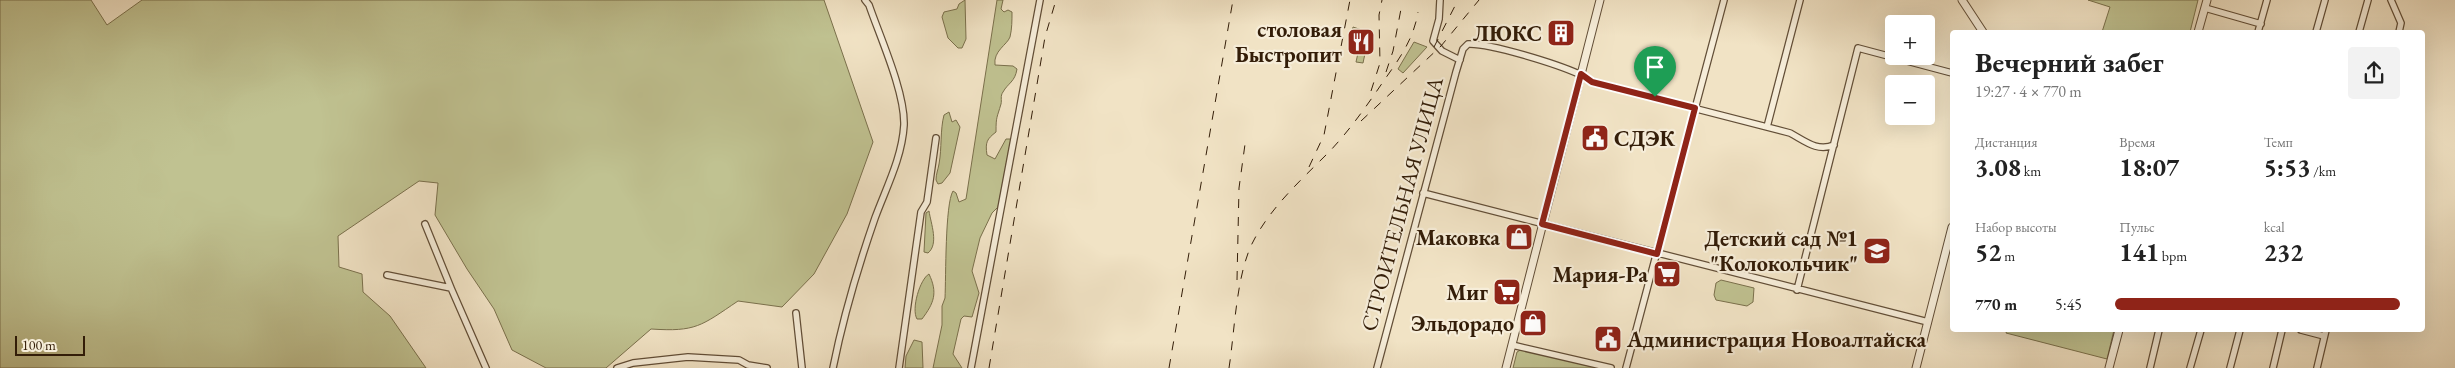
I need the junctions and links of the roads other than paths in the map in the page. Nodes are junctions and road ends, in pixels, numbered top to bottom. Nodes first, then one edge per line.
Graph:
1 (865, 0) edge
2 (1040, 0) edge
3 (1440, 0) edge
4 (1600, 0) edge
5 (1724, 0) edge
6 (1800, 0) edge
7 (1962, 0) edge
8 (2267, 0) edge
9 (2325, 0) edge
10 (2368, 0) edge
11 (2391, 0) edge
12 (2206, 4) edge
13 (2260, 24) junction
14 (1982, 30) edge
15 (2199, 30) edge
16 (2258, 30) edge
17 (2317, 30) edge
18 (2360, 30) edge
19 (2399, 30) edge
20 (1460, 60) junction
21 (1950, 72) edge
22 (1581, 74) junction
23 (1695, 108) junction
24 (1767, 127) junction
25 (936, 138) dead end
26 (1834, 145) junction
27 (1423, 194) junction
28 (425, 224) dead end
29 (1542, 224) junction
30 (1950, 235) edge
31 (1657, 254) junction
32 (387, 275) dead end
33 (451, 288) junction
34 (1796, 290) junction
35 (796, 314) dead end
36 (1928, 322) junction
37 (2118, 332) edge
38 (2159, 332) edge
39 (2200, 332) edge
40 (2239, 332) edge
41 (2282, 332) edge
42 (2325, 333) edge
43 (1512, 344) junction
44 (747, 366) edge
45 (486, 368) edge
46 (617, 368) edge
47 (767, 368) edge
48 (802, 368) edge
49 (833, 368) edge
50 (899, 368) edge
51 (971, 368) edge
52 (1377, 368) edge
53 (1506, 368) edge
54 (1611, 368) edge
55 (1626, 368) edge
56 (1916, 368) edge
57 (2109, 368) edge
58 (2150, 368) edge
59 (2190, 368) edge
60 (2230, 368) edge
61 (2273, 368) edge
62 (2317, 368) edge

1 - 49 street
2 - 51 street
3 - 20 street
4 - 22 street
5 - 23 street
6 - 24 street
7 - 14 street
8 - 13 street
9 - 17 street
10 - 18 street
11 - 19 street
12 - 13 street
12 - 15 street
13 - 16 street
20 - 22 street, СТРОИТЕЛЬНАЯ УЛИЦА
20 - 27 street, СТРОИТЕЛЬНАЯ УЛИЦА
21 - 26 street
22 - 23 street
22 - 29 street
23 - 24 street
23 - 31 street
24 - 26 street
25 - 50 street
26 - 34 street
27 - 29 street
27 - 52 street, СТРОИТЕЛЬНАЯ УЛИЦА
28 - 33 street
29 - 31 street
29 - 43 street
30 - 36 street
31 - 34 street
31 - 55 street
32 - 33 street
33 - 45 street
34 - 36 street
35 - 48 street
36 - 56 street
37 - 57 street
38 - 58 street
39 - 59 street
40 - 60 street
41 - 61 street
42 - 62 street
43 - 53 street
43 - 54 street
44 - 46 street
44 - 47 street

